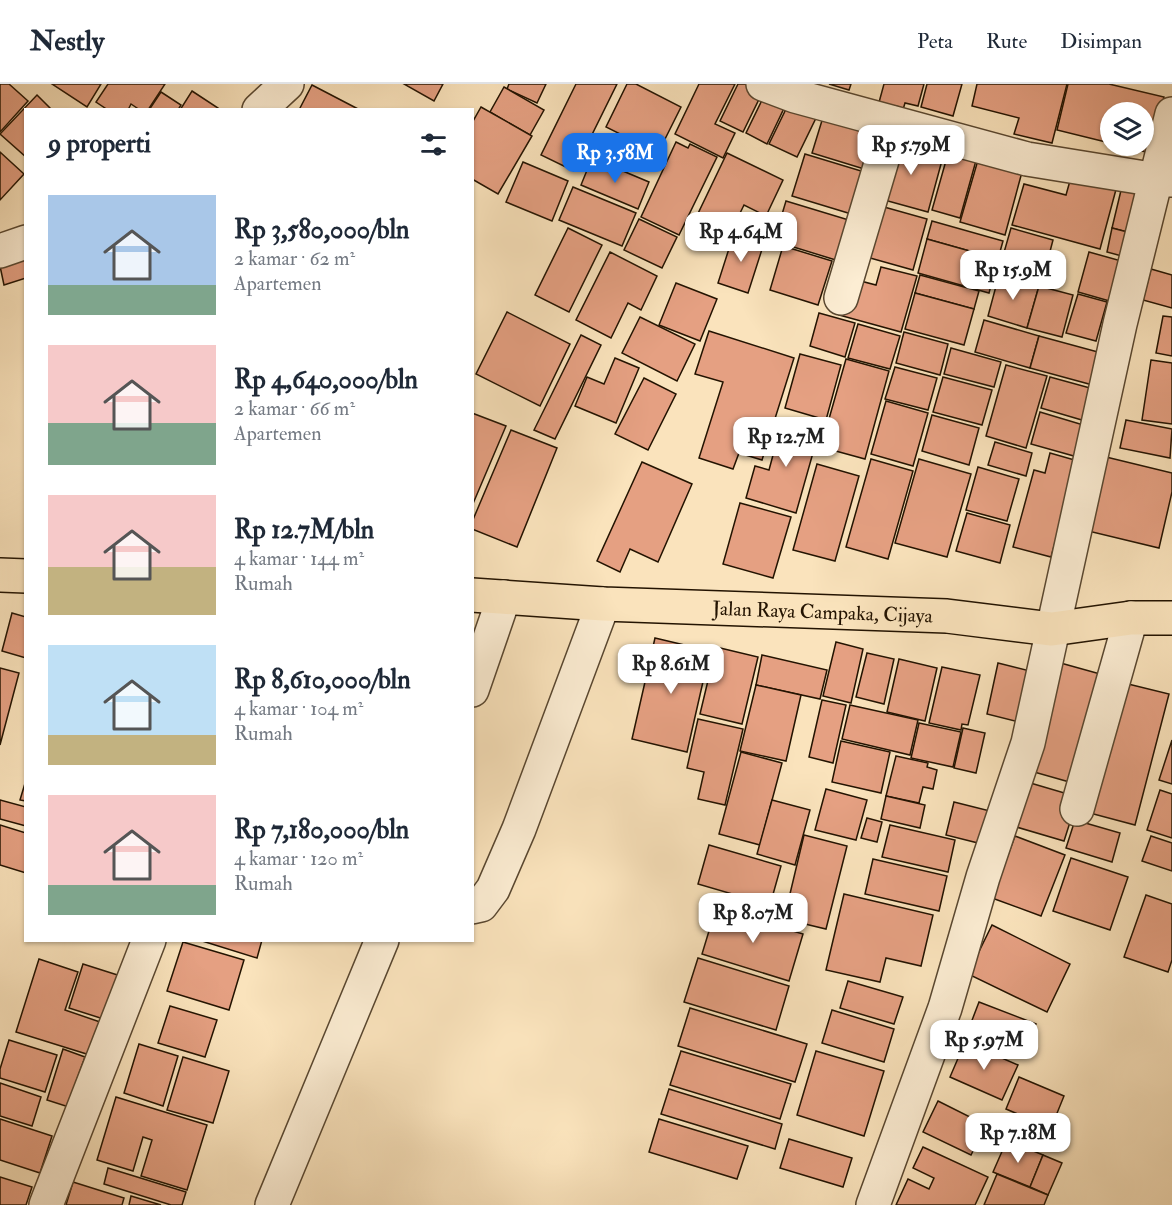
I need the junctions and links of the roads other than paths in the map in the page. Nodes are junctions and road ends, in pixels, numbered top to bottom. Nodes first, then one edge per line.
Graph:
1 (287, 84) edge
2 (763, 84) edge
3 (261, 108) edge
4 (1172, 114) edge
5 (893, 123) junction
6 (1165, 180) edge
7 (24, 243) edge
8 (0, 250) edge
9 (841, 298) dead end
10 (0, 575) edge
11 (24, 576) edge
12 (488, 596) edge
13 (603, 604) junction
14 (1131, 618) junction
15 (1172, 618) edge
16 (1052, 629) junction
17 (474, 678) edge
18 (1077, 809) dead end
19 (474, 907) edge
20 (148, 942) edge
21 (381, 942) edge
22 (46, 1205) edge
23 (272, 1205) edge
24 (873, 1205) edge

1 - 3 street
2 - 5 street
4 - 6 street
5 - 6 street
5 - 9 street
6 - 16 street
7 - 8 street
10 - 11 main road
12 - 13 main road, Jalan Raya Campaka, Cijaya
12 - 17 street
13 - 16 main road, Jalan Raya Campaka, Cijaya
13 - 19 street
14 - 15 main road, Jalan Raya Campaka, Cijaya
14 - 16 main road, Jalan Raya Campaka, Cijaya
14 - 18 street
16 - 24 street
20 - 22 street
21 - 23 street

